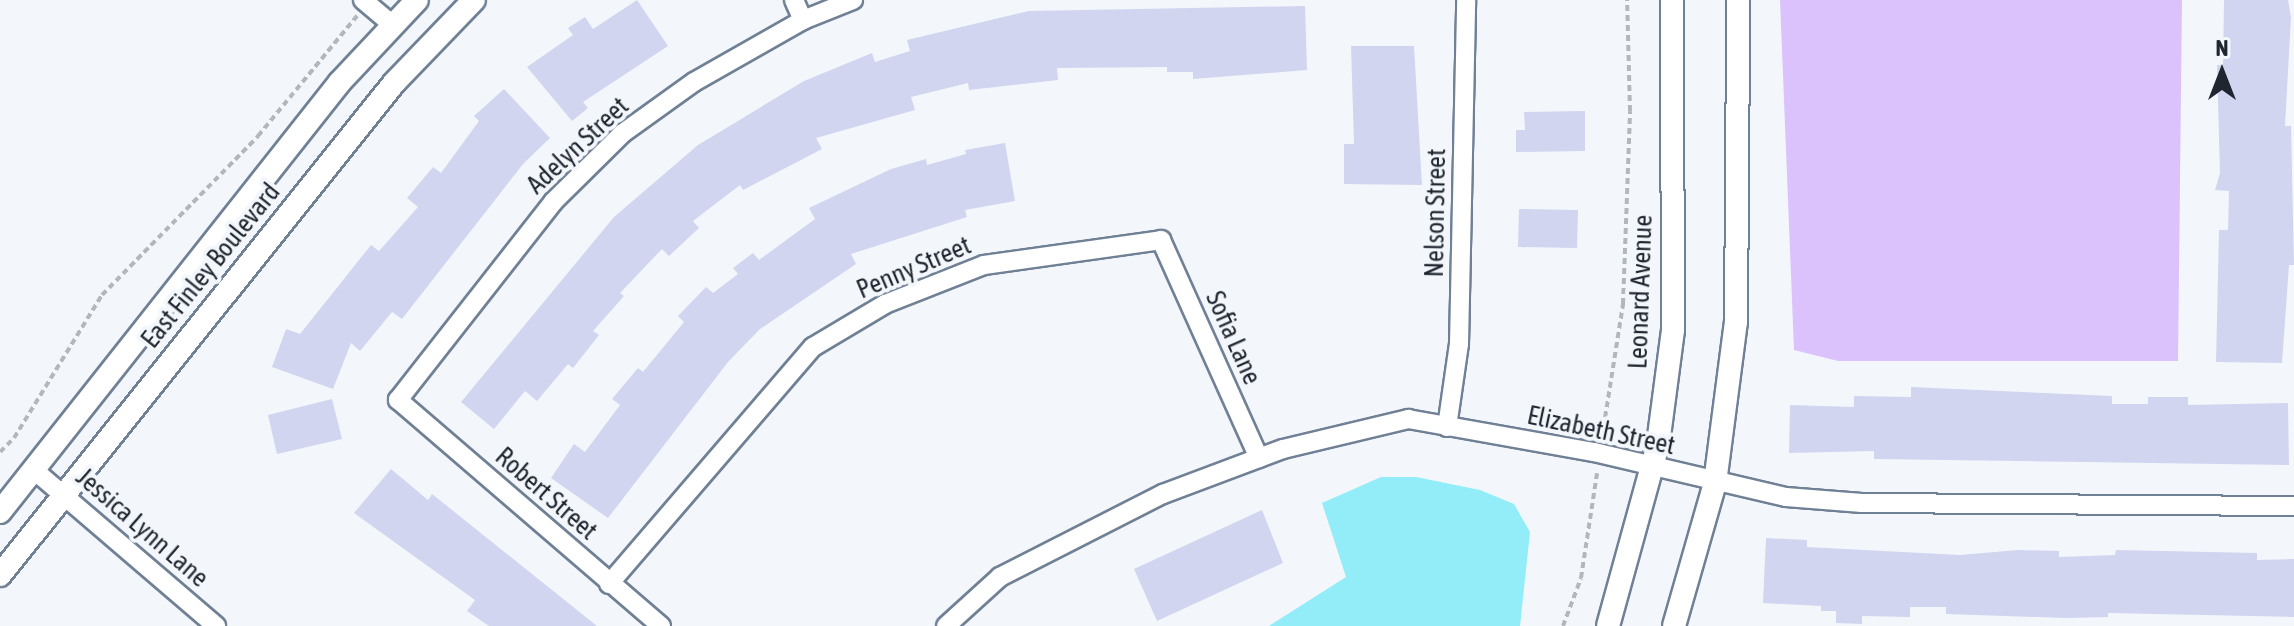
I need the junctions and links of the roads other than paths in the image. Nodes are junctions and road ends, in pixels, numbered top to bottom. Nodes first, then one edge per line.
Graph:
1 (417, 0) edge
2 (474, 0) edge
3 (794, 0) edge
4 (853, 0) edge
5 (1466, 0) edge
6 (1672, 0) edge
7 (1738, 0) edge
8 (365, 2) edge
9 (803, 20) junction
10 (393, 25) junction
11 (1161, 240) joint
12 (398, 400) joint
13 (1447, 427) junction
14 (1259, 458) junction
15 (1652, 468) junction
16 (34, 470) junction
17 (1715, 483) junction
18 (64, 495) junction
19 (2294, 506) edge
20 (0, 512) edge
21 (0, 575) edge
22 (609, 584) junction
23 (204, 622) edge
24 (661, 626) edge
25 (946, 626) edge
26 (1608, 626) edge
27 (1674, 626) edge

1 - 10 street, East Finley Boulevard
2 - 18 street, East Finley Boulevard
3 - 9 street
4 - 9 street, Adelyn Street
5 - 13 street, Nelson Street
6 - 15 street, Leonard Avenue
7 - 17 street
8 - 10 street
9 - 12 street, Adelyn Street
10 - 16 street, East Finley Boulevard
11 - 14 street, Sofia Lane
11 - 22 street, Penny Street
12 - 22 street, Robert Street
13 - 14 street, Elizabeth Street
13 - 15 street, Elizabeth Street
14 - 25 street, Elizabeth Street
15 - 17 street, Elizabeth Street
15 - 26 street, Leonard Avenue
16 - 18 street, Jessica Lynn Lane
16 - 20 street, East Finley Boulevard
17 - 19 street, Elizabeth Street
17 - 27 street
18 - 21 street, East Finley Boulevard
18 - 23 street, Jessica Lynn Lane
22 - 24 street, Robert Street

